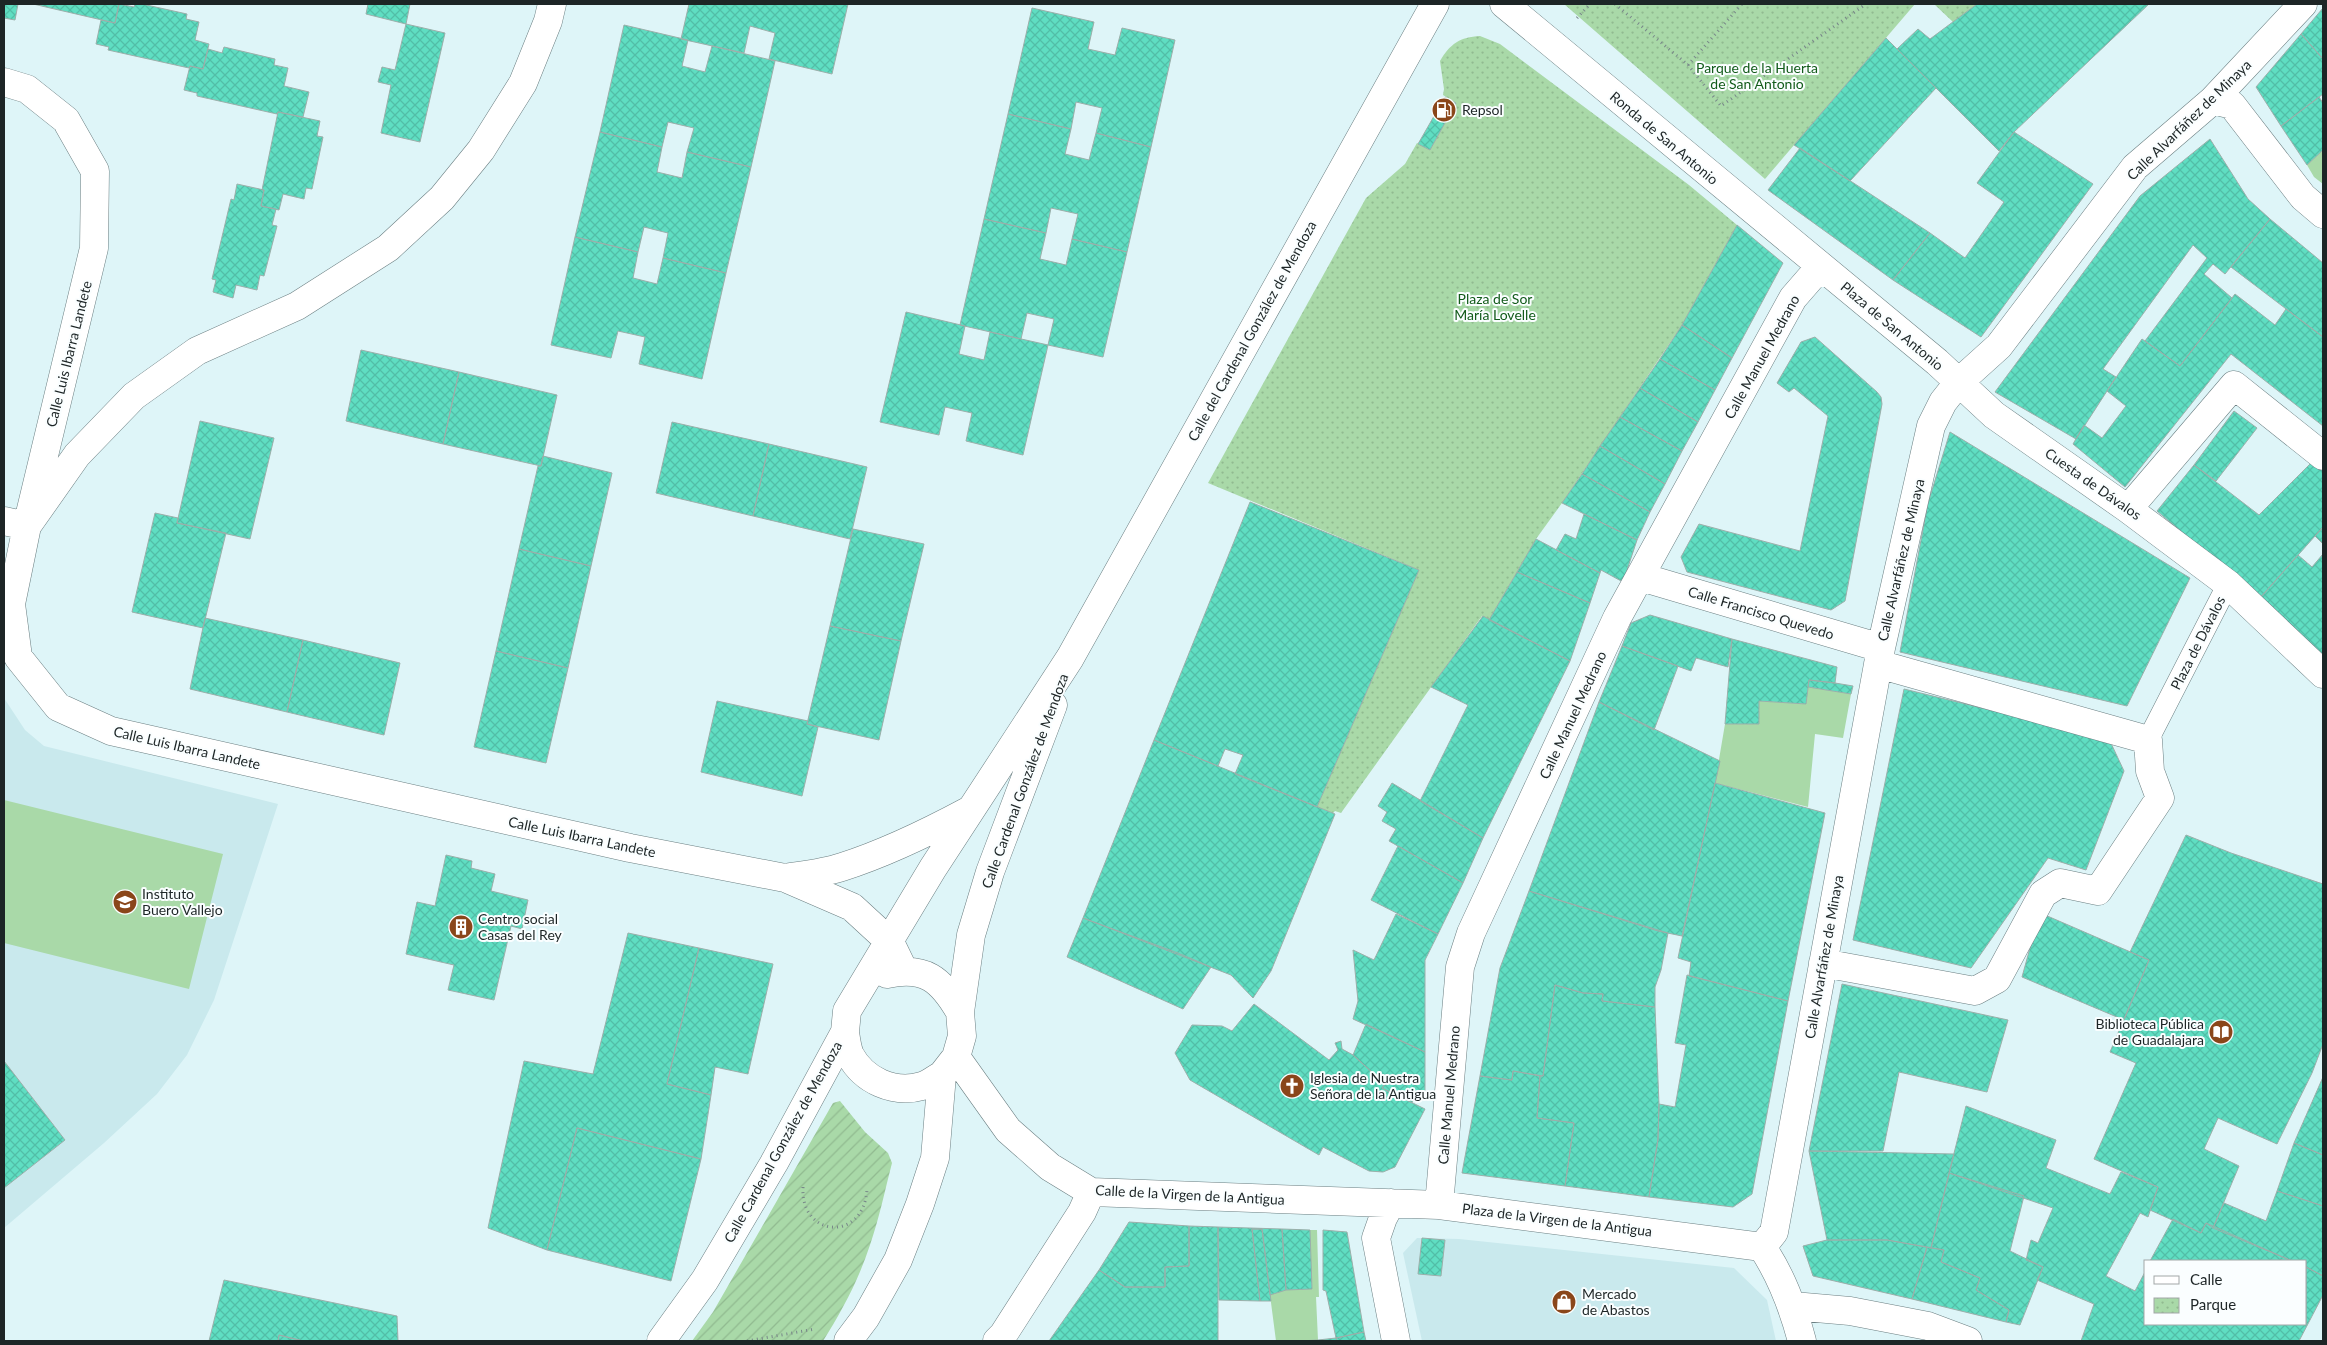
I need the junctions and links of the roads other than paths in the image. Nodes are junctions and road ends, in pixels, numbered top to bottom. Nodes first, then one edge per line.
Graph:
1 (552, 4) edge
2 (1435, 4) edge
3 (1504, 4) edge
4 (2303, 4) edge
5 (4, 82) edge
6 (2213, 100) junction
7 (2323, 214) edge
8 (1825, 270) junction
9 (1958, 383) junction
10 (2323, 456) edge
11 (2128, 509) junction
12 (15, 523) edge
13 (1641, 577) junction
14 (2228, 584) junction
15 (1879, 656) junction
16 (1070, 658) junction
17 (2323, 674) edge
18 (2148, 740) junction
19 (970, 810) junction
20 (785, 878) junction
21 (890, 942) junction
22 (1823, 963) junction
23 (904, 970) junction
24 (860, 989) junction
25 (960, 1012) junction
26 (845, 1032) junction
27 (949, 1066) junction
28 (1091, 1192) junction
29 (1391, 1203) junction
30 (1439, 1205) junction
31 (1762, 1247) junction
32 (1793, 1306) junction
33 (662, 1341) edge
34 (848, 1341) edge
35 (997, 1341) edge
36 (1396, 1341) edge
37 (1802, 1341) edge
38 (1968, 1341) edge

1 - 12 street
2 - 16 street, Calle del Cardenal González de Mendoza
3 - 8 street, Ronda de San Antonio
4 - 6 street, Calle Alvarfáñez de Minaya
5 - 12 street, Calle Luis Ibarra Landete
6 - 7 street
6 - 9 street, Calle Alvarfáñez de Minaya
8 - 9 street, Plaza de San Antonio
8 - 13 street, Calle Manuel Medrano
9 - 11 street, Cuesta de Dávalos
9 - 15 street, Calle Alvarfáñez de Minaya
10 - 11 street
11 - 14 street, Cuesta de Dávalos
12 - 20 street, Calle Luis Ibarra Landete
13 - 15 street, Calle Francisco Quevedo
13 - 30 street, Calle Manuel Medrano
14 - 17 street, Plaza de Dávalos
14 - 18 lane, Plaza de Dávalos
15 - 18 street, Calle Francisco Quevedo
15 - 22 street, Calle Alvarfáñez de Minaya
16 - 19 street, Calle Cardenal González de Mendoza
16 - 25 street, Calle Cardenal González de Mendoza
18 - 22 street
19 - 20 street
19 - 21 street, Calle Cardenal González de Mendoza
20 - 21 street, Calle Luis Ibarra Landete
21 - 23 street, Calle Luis Ibarra Landete
21 - 24 street, Calle Cardenal González de Mendoza
22 - 31 street, Calle Alvarfáñez de Minaya
23 - 24 street
23 - 25 street
24 - 26 street, Calle Cardenal González de Mendoza
25 - 27 street
26 - 27 street
26 - 33 street, Calle Cardenal González de Mendoza
27 - 28 street, Calle de la Virgen de la Antigua
27 - 34 street
28 - 29 street, Calle de la Virgen de la Antigua
28 - 35 street
29 - 30 street, Plaza de la Virgen de la Antigua
29 - 36 street
30 - 31 street, Plaza de la Virgen de la Antigua
31 - 32 street
32 - 37 street
32 - 38 street

